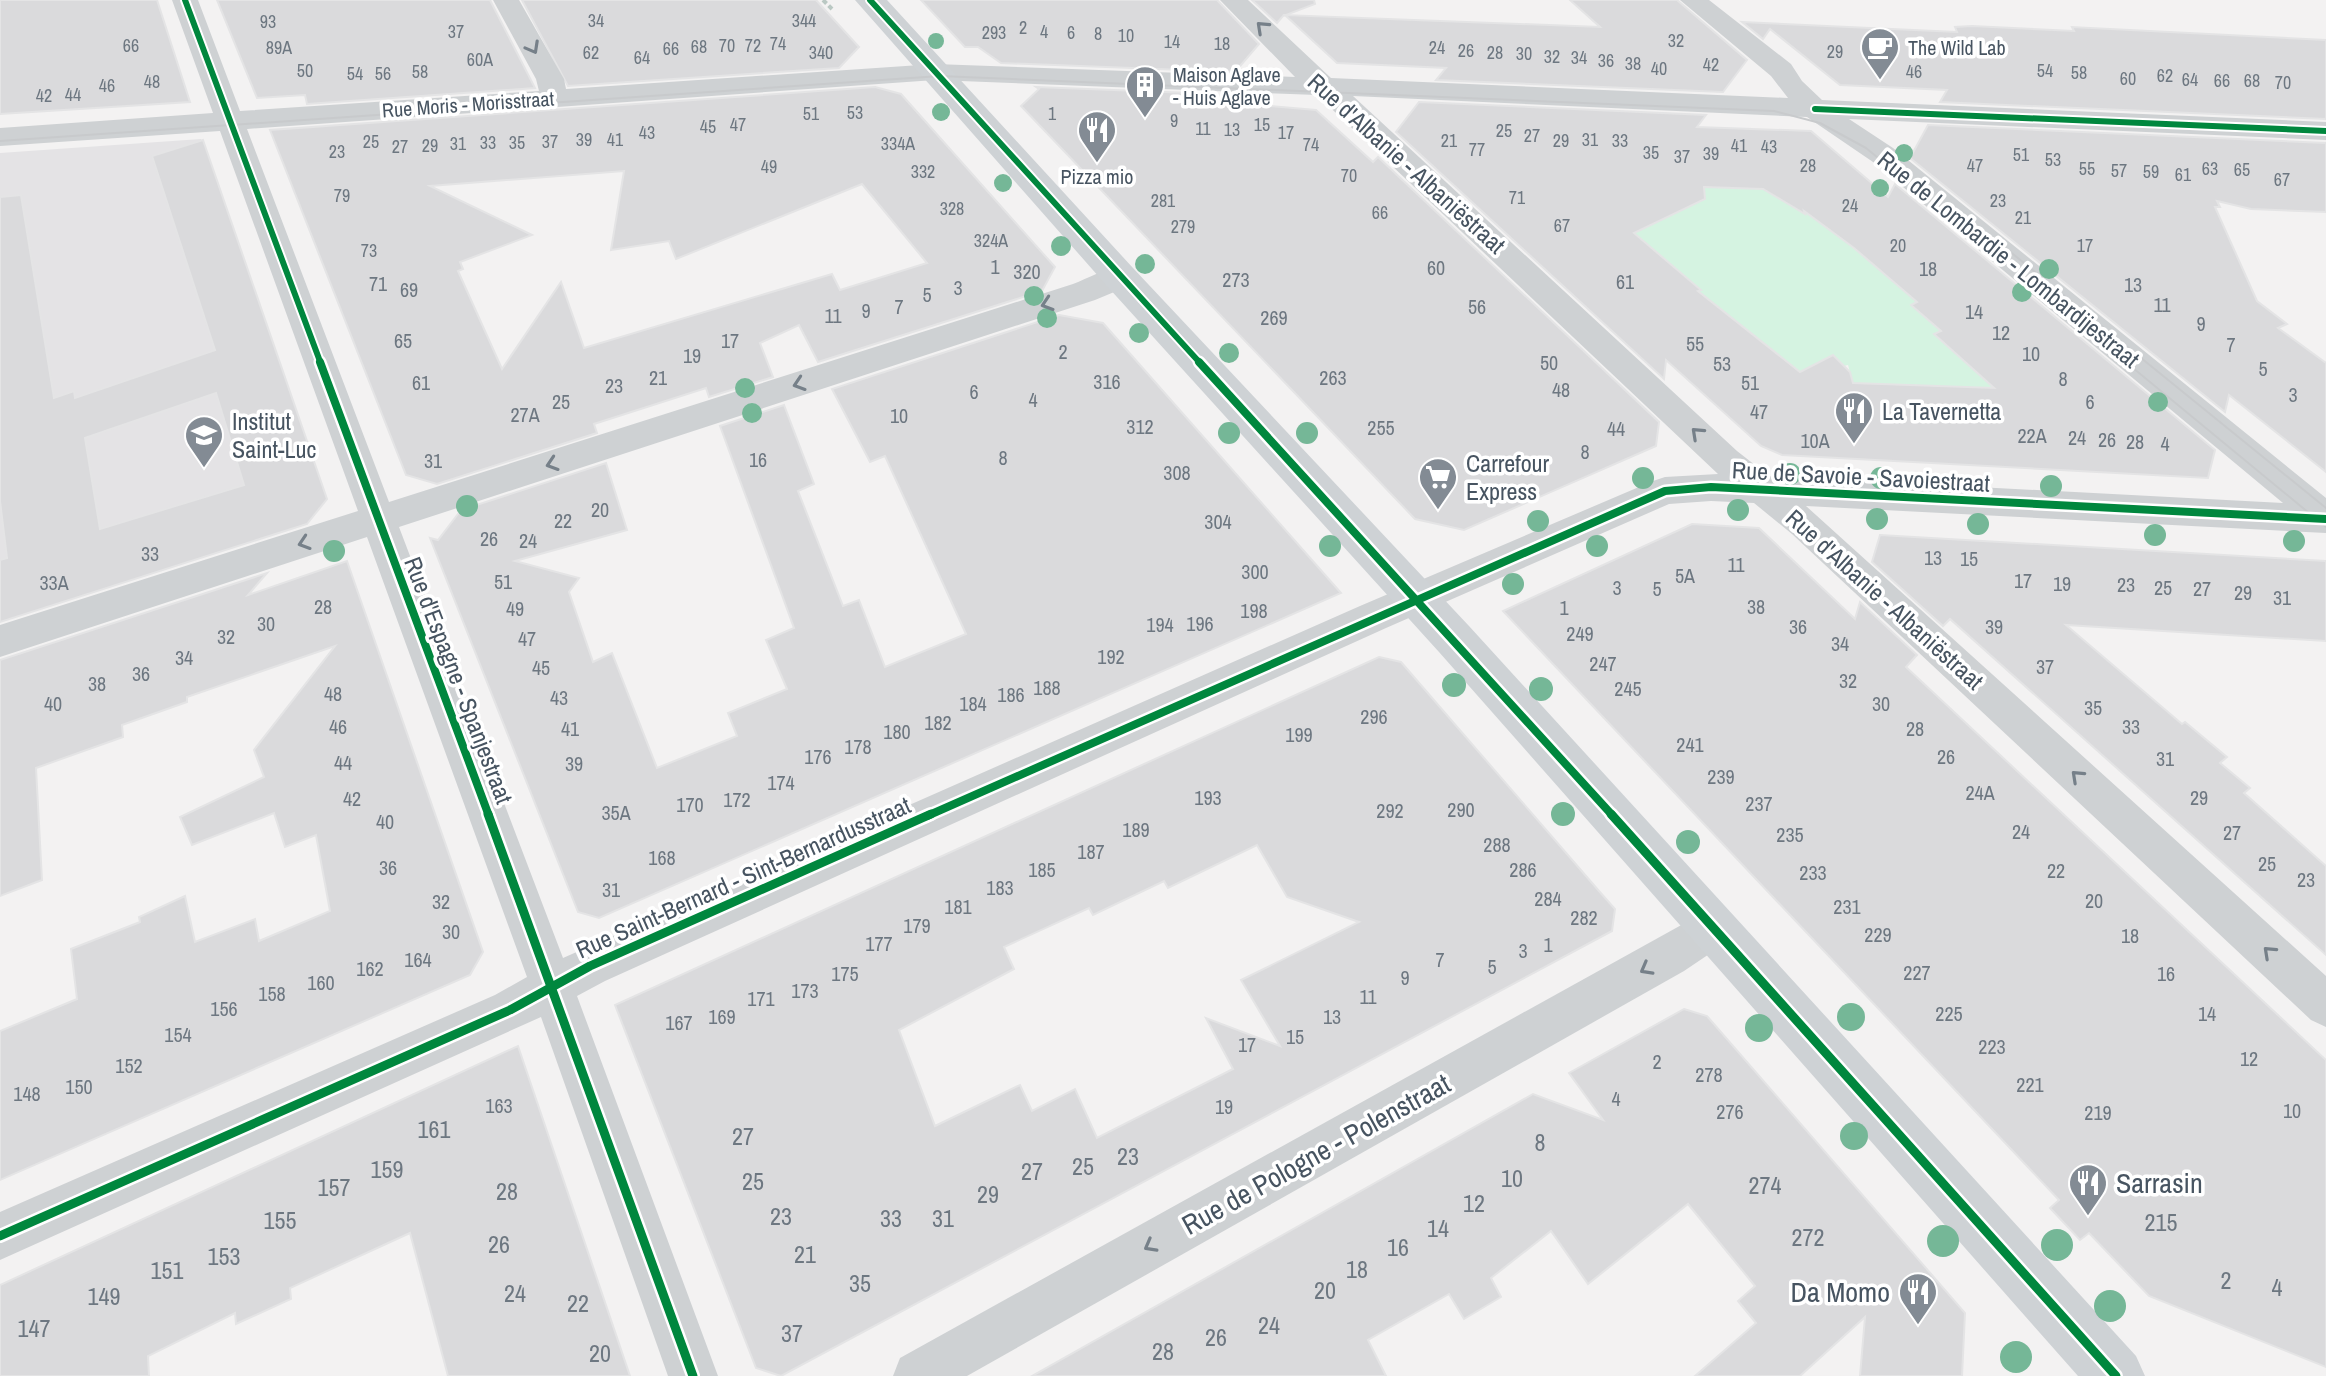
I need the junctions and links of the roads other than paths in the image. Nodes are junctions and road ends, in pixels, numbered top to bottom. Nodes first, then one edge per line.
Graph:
1 (185, 0) edge
2 (506, 0) edge
3 (870, 0) edge
4 (1233, 0) edge
5 (1693, 0) edge
6 (935, 72) junction
7 (1324, 86) junction
8 (554, 98) junction
9 (1815, 109) junction
10 (229, 120) junction
11 (2326, 131) edge
12 (0, 137) edge
13 (1120, 277) junction
14 (1764, 491) junction
15 (2326, 518) edge
16 (378, 520) junction
17 (1416, 599) junction
18 (0, 641) edge
19 (1712, 928) junction
20 (552, 987) junction
21 (2326, 1005) edge
22 (0, 1236) edge
23 (693, 1376) edge
24 (918, 1376) edge
25 (2116, 1376) edge

1 - 10 street, Rue d'Espagne - Spanjestraat
2 -> 8 street
3 - 6 main road
7 -> 4 street, Rue d'Albanie - Albaniëstraat
5 - 9 street, Rue de Lombardie - Lombardijestraat
6 - 7 street, Rue Moris - Morisstraat
6 - 8 street, Rue Moris - Morisstraat
6 - 13 main road
7 - 9 street, Rue Moris - Morisstraat
14 -> 7 street, Rue d'Albanie - Albaniëstraat
8 - 10 street, Rue Moris - Morisstraat
9 - 11 street, Rue Moris - Morisstraat
9 - 15 street, Rue de Lombardie - Lombardijestraat
10 - 12 street, Rue Moris - Morisstraat
10 - 16 street, Rue d'Espagne - Spanjestraat
13 -> 16 street
13 - 17 main road
14 - 15 street, Rue de Savoie - Savoiestraat
14 - 17 street, Rue de Savoie - Savoiestraat
21 -> 14 street, Rue d'Albanie - Albaniëstraat
16 -> 18 street
16 - 20 street, Rue d'Espagne - Spanjestraat
17 - 19 main road
17 - 20 street, Rue Saint-Bernard - Sint-Bernardusstraat
19 -> 24 street, Rue de Pologne - Polenstraat
19 - 25 main road
20 - 22 street, Rue Saint-Bernard - Sint-Bernardusstraat
20 - 23 street, Rue d'Espagne - Spanjestraat

